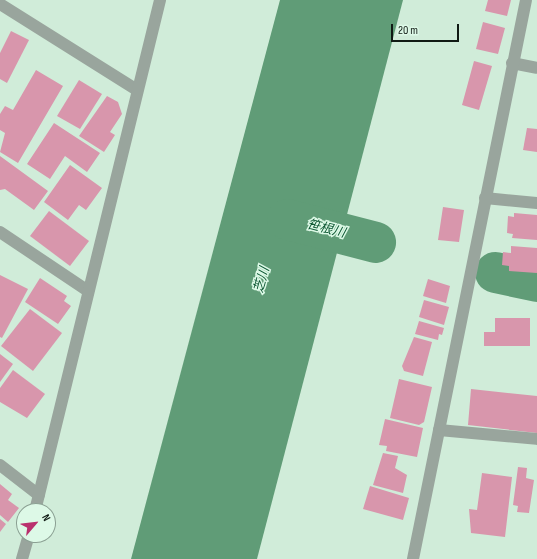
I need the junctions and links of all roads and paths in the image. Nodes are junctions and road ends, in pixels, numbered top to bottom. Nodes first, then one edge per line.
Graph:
1 (160, 0) edge
2 (526, 0) edge
3 (0, 4) edge
4 (512, 63) junction
5 (537, 68) edge
6 (137, 90) junction
7 (485, 198) junction
8 (537, 203) edge
9 (0, 232) edge
10 (88, 291) junction
11 (439, 430) junction
12 (537, 439) edge
13 (0, 465) edge
14 (39, 495) junction
15 (37, 503) edge
16 (27, 543) edge
17 (22, 559) edge
18 (413, 559) edge

1 - 6 street
2 - 4 street
3 - 6 street
4 - 5 street
4 - 7 street
6 - 10 street
7 - 8 street
7 - 11 street
9 - 10 street
10 - 14 street
11 - 12 street
11 - 18 street
13 - 14 street
14 - 15 street
16 - 17 street

